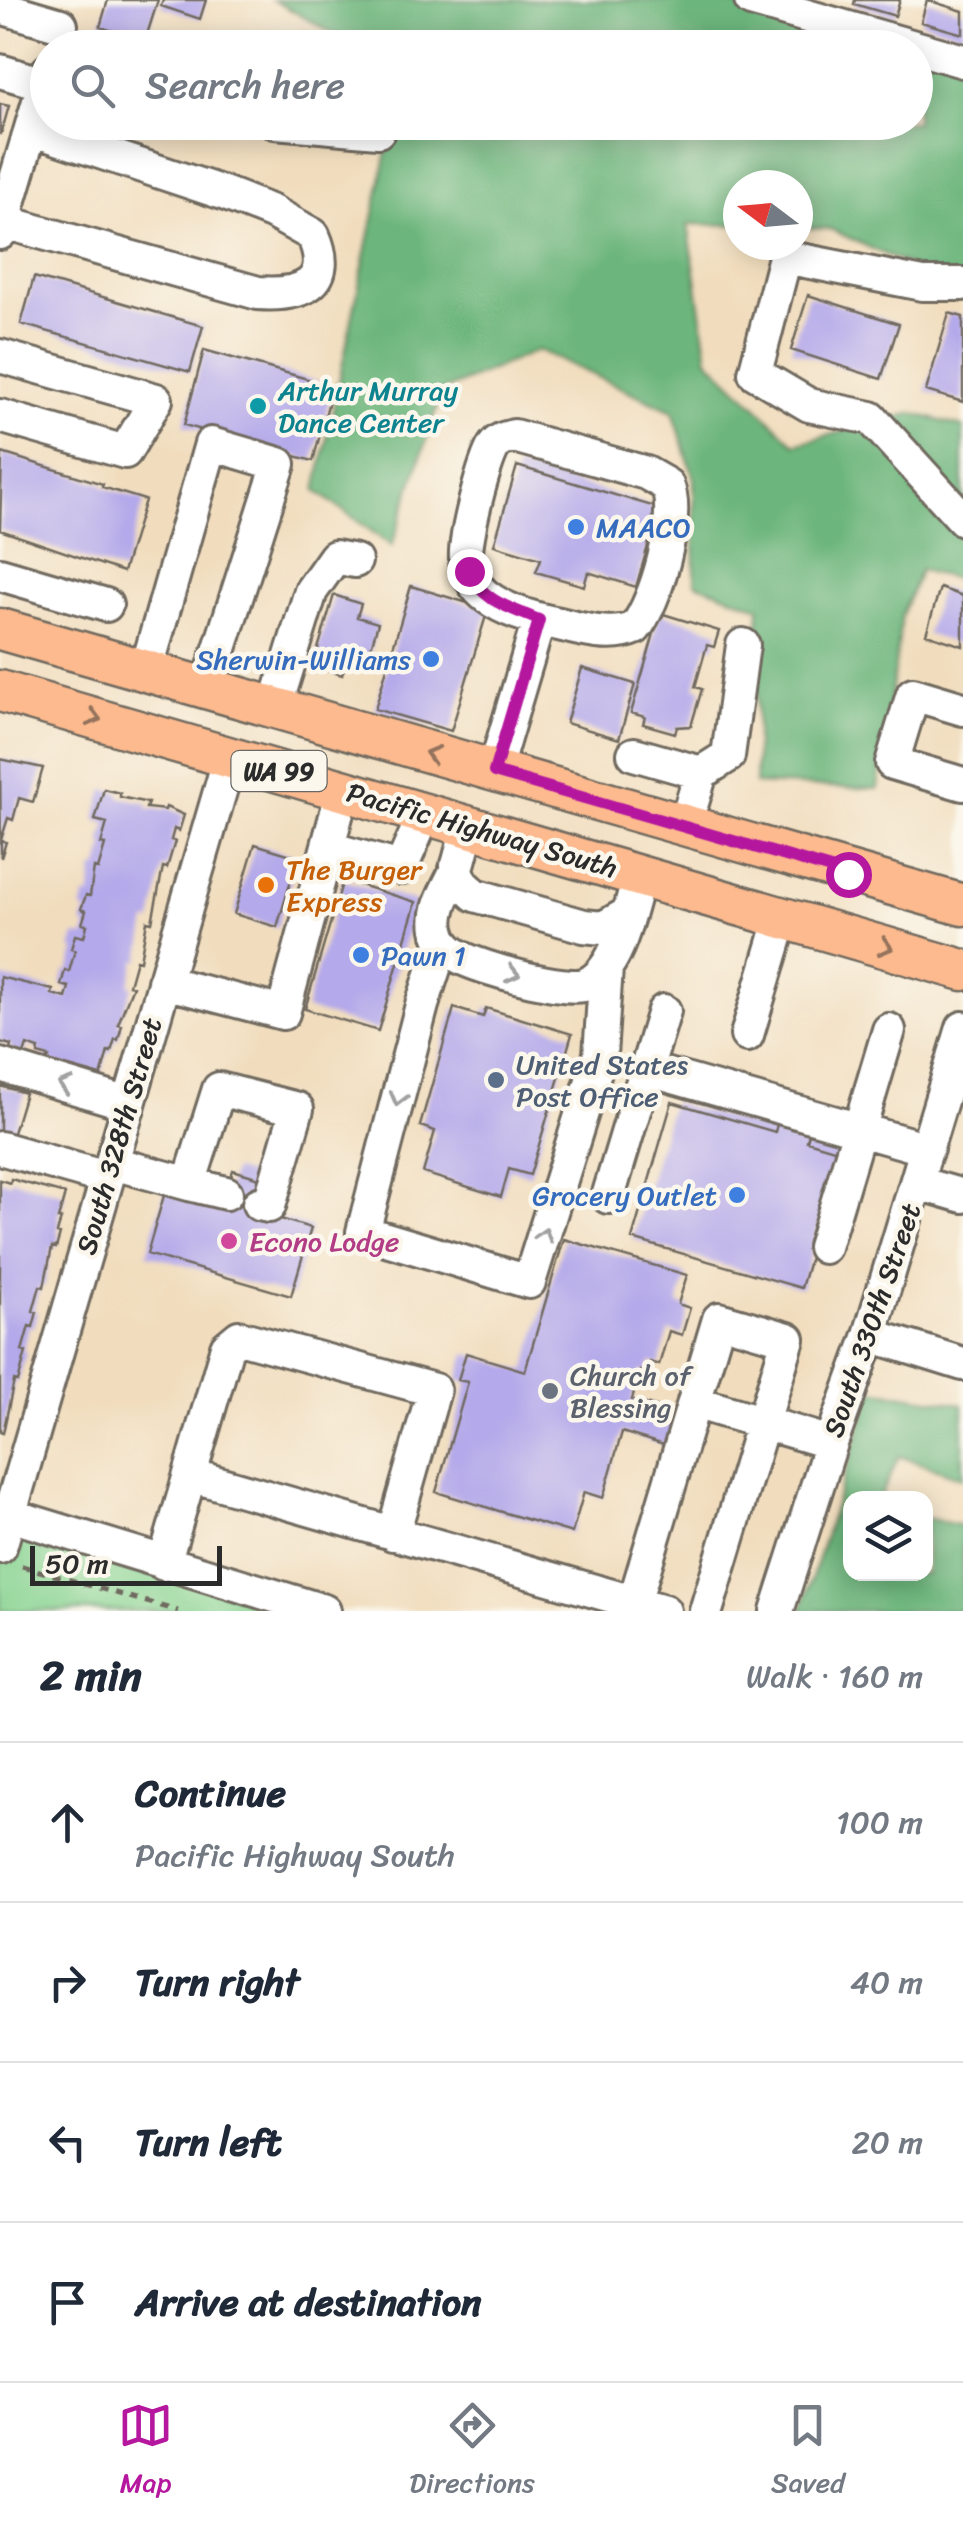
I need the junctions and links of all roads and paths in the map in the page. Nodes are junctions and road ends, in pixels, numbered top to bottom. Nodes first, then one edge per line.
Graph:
1 (751, 0) edge
2 (0, 7) edge
3 (61, 24) edge
4 (855, 30) edge
5 (933, 52) edge
6 (963, 61) edge
7 (0, 71) edge
8 (30, 76) edge
9 (30, 132) edge
10 (63, 140) edge
11 (3, 214) edge
12 (963, 284) edge
13 (0, 356) edge
14 (0, 416) edge
15 (963, 519) edge
16 (355, 562) dead end
17 (0, 574) edge
18 (539, 620) junction
19 (0, 630) edge
20 (743, 645) dead end
21 (65, 649) junction
22 (146, 671) junction
23 (208, 689) junction
24 (0, 691) edge
25 (274, 708) junction
26 (963, 709) edge
27 (634, 754) dead end
28 (230, 757) junction
29 (494, 772) junction
30 (701, 774) junction
31 (963, 784) edge
32 (343, 790) junction
33 (425, 813) junction
34 (468, 826) junction
35 (686, 826) junction
36 (328, 848) junction
37 (456, 870) junction
38 (634, 894) junction
39 (963, 905) edge
40 (782, 917) junction
41 (442, 944) junction
42 (606, 968) junction
43 (963, 970) edge
44 (164, 982) junction
45 (664, 1011) dead end
46 (963, 1028) edge
47 (889, 1030) dead end
48 (746, 1034) dead end
49 (0, 1066) edge
50 (646, 1069) junction
51 (130, 1104) junction
52 (859, 1130) junction
53 (0, 1148) edge
54 (927, 1149) junction
55 (110, 1170) junction
56 (918, 1183) junction
57 (190, 1184) junction
58 (226, 1193) dead end
59 (963, 1196) edge
60 (608, 1197) dead end
61 (259, 1204) dead end
62 (824, 1248) dead end
63 (870, 1336) junction
64 (963, 1364) edge
65 (694, 1402) junction
66 (763, 1422) junction
67 (830, 1443) junction
68 (190, 1476) junction
69 (5, 1513) edge
70 (393, 1534) junction
71 (9, 1556) edge
72 (164, 1564) junction
73 (649, 1607) edge
74 (178, 1611) edge
75 (324, 1611) edge
76 (706, 1611) edge
77 (778, 1611) edge

1 - 4 street
2 - 3 street
5 - 6 street
7 - 8 street
9 - 11 street
10 - 11 street
12 - 15 street
13 - 14 street
16 - 25 street
17 - 21 street
18 - 18 street
18 - 29 street
19 - 21 main road, WA 99
20 - 30 street
21 - 22 main road, WA 99
22 - 23 main road, WA 99
22 - 23 street
23 - 25 main road, WA 99
24 -> 28 main road, Pacific Highway South / WA 99
29 -> 25 main road, WA 99
26 - 31 street
27 - 30 street
28 - 32 main road, Pacific Highway South / WA 99
28 - 44 street, South 328th Street
29 - 35 main road, WA 99
30 - 35 street
32 - 33 main road, Pacific Highway South / WA 99
32 - 36 street
33 - 34 main road, Pacific Highway South / WA 99
33 - 36 street
34 - 37 street
34 - 38 main road, Pacific Highway South / WA 99
35 - 39 main road, WA 99
36 - 44 street
37 - 38 street
37 - 41 street
38 - 40 main road, Pacific Highway South / WA 99
38 - 42 street
40 -> 43 main road, Pacific Highway South / WA 99
40 - 48 street
41 -> 42 street
41 -> 42 street
44 - 51 street, South 328th Street
45 - 50 street
46 - 54 street, South 330th Street
47 - 52 street
51 -> 49 street
50 - 52 street
50 - 60 street
51 - 55 street, South 328th Street
52 - 54 street
52 - 62 street
53 - 55 street
54 - 56 street, South 330th Street
55 - 57 street
55 - 69 street, South 328th Street
56 - 59 street
56 - 63 street, South 330th Street
57 - 58 street
57 - 61 street
63 - 64 street
63 - 67 street, South 330th Street
65 - 66 street
65 - 66 street
65 - 73 street
66 - 67 street
66 - 76 street
67 - 77 street, South 330th Street
68 - 70 street
68 - 70 street
68 - 72 street
69 - 71 street, South 328th Street
69 - 72 street
70 - 73 street
71 - 74 path
72 - 75 street

